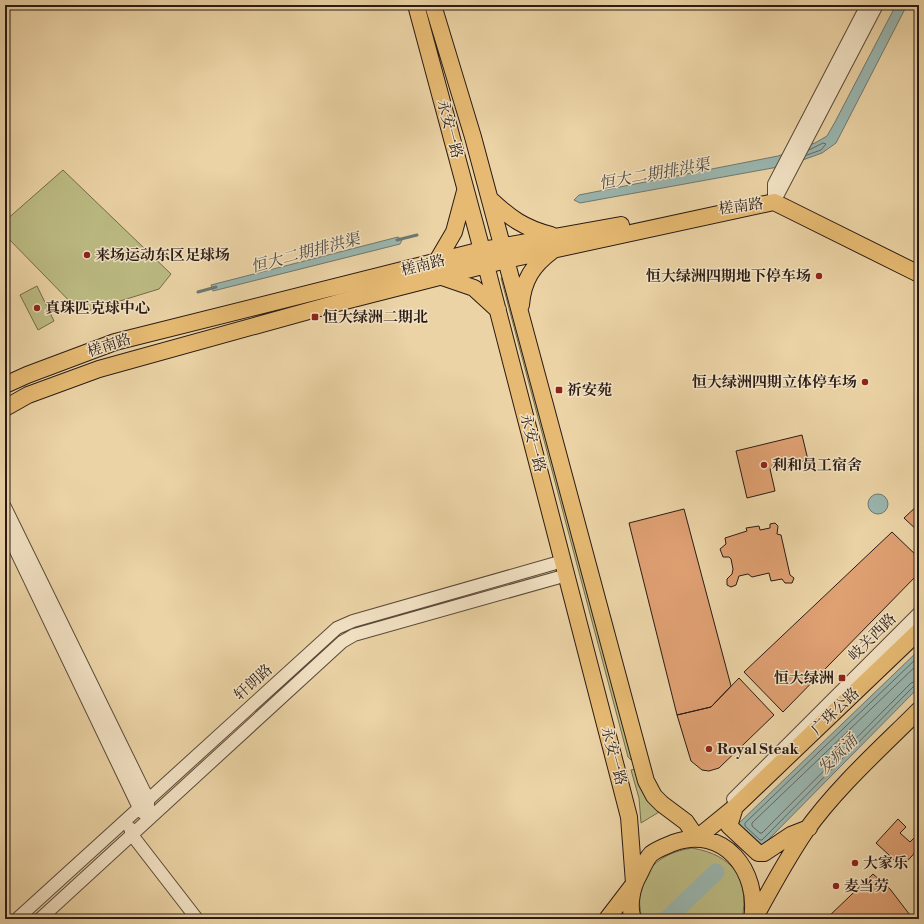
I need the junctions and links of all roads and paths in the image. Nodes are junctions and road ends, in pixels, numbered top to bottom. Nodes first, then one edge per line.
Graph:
1 (407, 5) edge
2 (416, 5) edge
3 (434, 5) edge
4 (443, 5) edge
5 (868, 5) edge
6 (877, 5) edge
7 (441, 96) junction
8 (473, 137) junction
9 (466, 188) junction
10 (490, 199) junction
11 (774, 202) junction
12 (554, 243) junction
13 (504, 253) junction
14 (484, 257) junction
15 (438, 269) junction
16 (919, 274) edge
17 (498, 310) junction
18 (520, 310) junction
19 (139, 336) junction
20 (145, 356) junction
21 (5, 385) edge
22 (5, 408) edge
23 (5, 507) edge
24 (5, 528) edge
25 (565, 568) junction
26 (919, 614) edge
27 (919, 631) edge
28 (919, 710) edge
29 (641, 761) junction
30 (617, 768) junction
31 (148, 799) junction
32 (735, 807) junction
33 (139, 808) junction
34 (128, 817) junction
35 (149, 820) junction
36 (809, 828) junction
37 (132, 836) junction
38 (697, 838) junction
39 (634, 883) junction
40 (17, 919) edge
41 (40, 919) edge
42 (197, 919) edge
43 (607, 919) edge
44 (633, 919) edge
45 (753, 919) edge

1 - 7 main road
2 - 7 main road, 永安一路
3 - 8 main road, 永安一路
4 - 8 main road
5 - 11 street
6 - 11 street
7 - 9 main road, 永安一路
8 - 10 main road, 永安一路
9 - 14 main road, 永安一路
9 - 15 main road
10 - 12 main road
10 - 13 main road, 永安一路
11 - 12 main road, 槎南路
11 - 16 main road
12 - 13 main road, 槎南路
12 - 18 main road
13 - 14 main road, 槎南路
13 - 18 main road, 永安一路
14 - 15 main road, 槎南路
14 - 17 main road, 永安一路
15 - 17 main road
15 - 19 main road, 槎南路
15 - 20 main road, 槎南路
17 - 25 main road, 永安一路
18 - 29 main road, 永安一路
19 - 20 main road
19 - 21 main road, 槎南路
20 - 22 main road, 槎南路
23 - 31 street
24 - 33 street
25 - 30 main road, 永安一路
25 - 31 street, 轩朗路
25 - 35 street, 轩朗路
26 - 38 street, 岐关西路
27 - 32 main road, 广珠公路
28 - 36 main road
29 - 30 main road
29 - 38 main road, 永安一路
30 - 39 main road, 永安一路
31 - 33 street, 轩朗路
31 - 35 street
32 - 36 main road
32 - 38 main road, 广珠公路
33 - 34 street, 轩朗路
33 - 35 street
34 - 37 street
34 - 40 street, 轩朗路
35 - 37 street, 轩朗路
36 - 45 main road
37 - 41 street, 轩朗路
37 - 42 street
38 - 39 main road
38 - 45 main road
39 - 43 main road
39 - 44 main road

